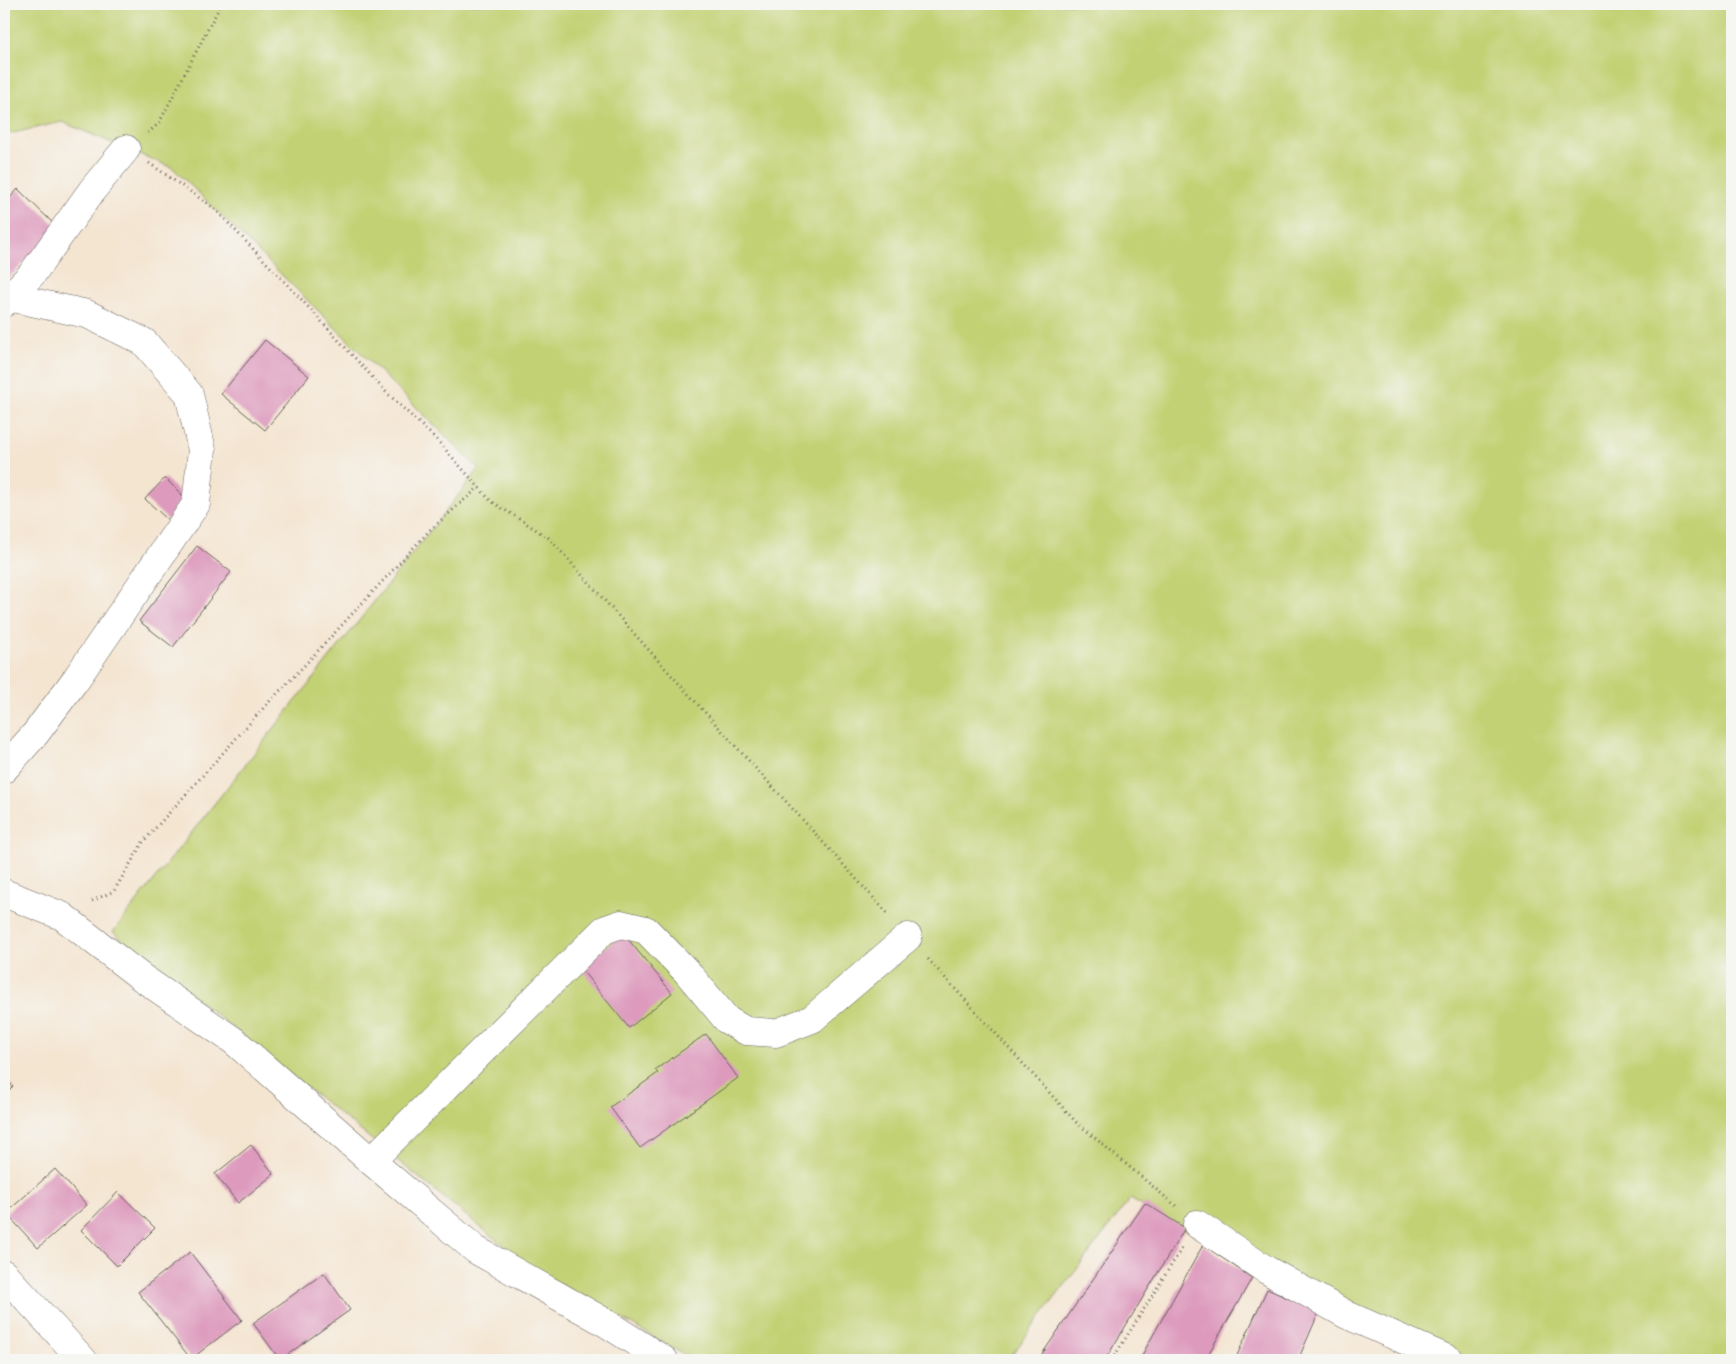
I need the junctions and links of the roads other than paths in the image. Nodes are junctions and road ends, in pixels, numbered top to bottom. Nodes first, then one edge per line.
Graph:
1 (126, 149) road end
2 (6, 300) edge
3 (4, 769) edge
4 (4, 893) edge
5 (908, 937) road end
6 (371, 1161) junction
7 (1197, 1224) road end
8 (4, 1274) edge
9 (84, 1360) edge
10 (664, 1360) edge
11 (1450, 1360) edge

1 - 2 street
2 - 3 street
4 - 6 street
5 - 6 street
6 - 10 street
7 - 11 street
8 - 9 street

